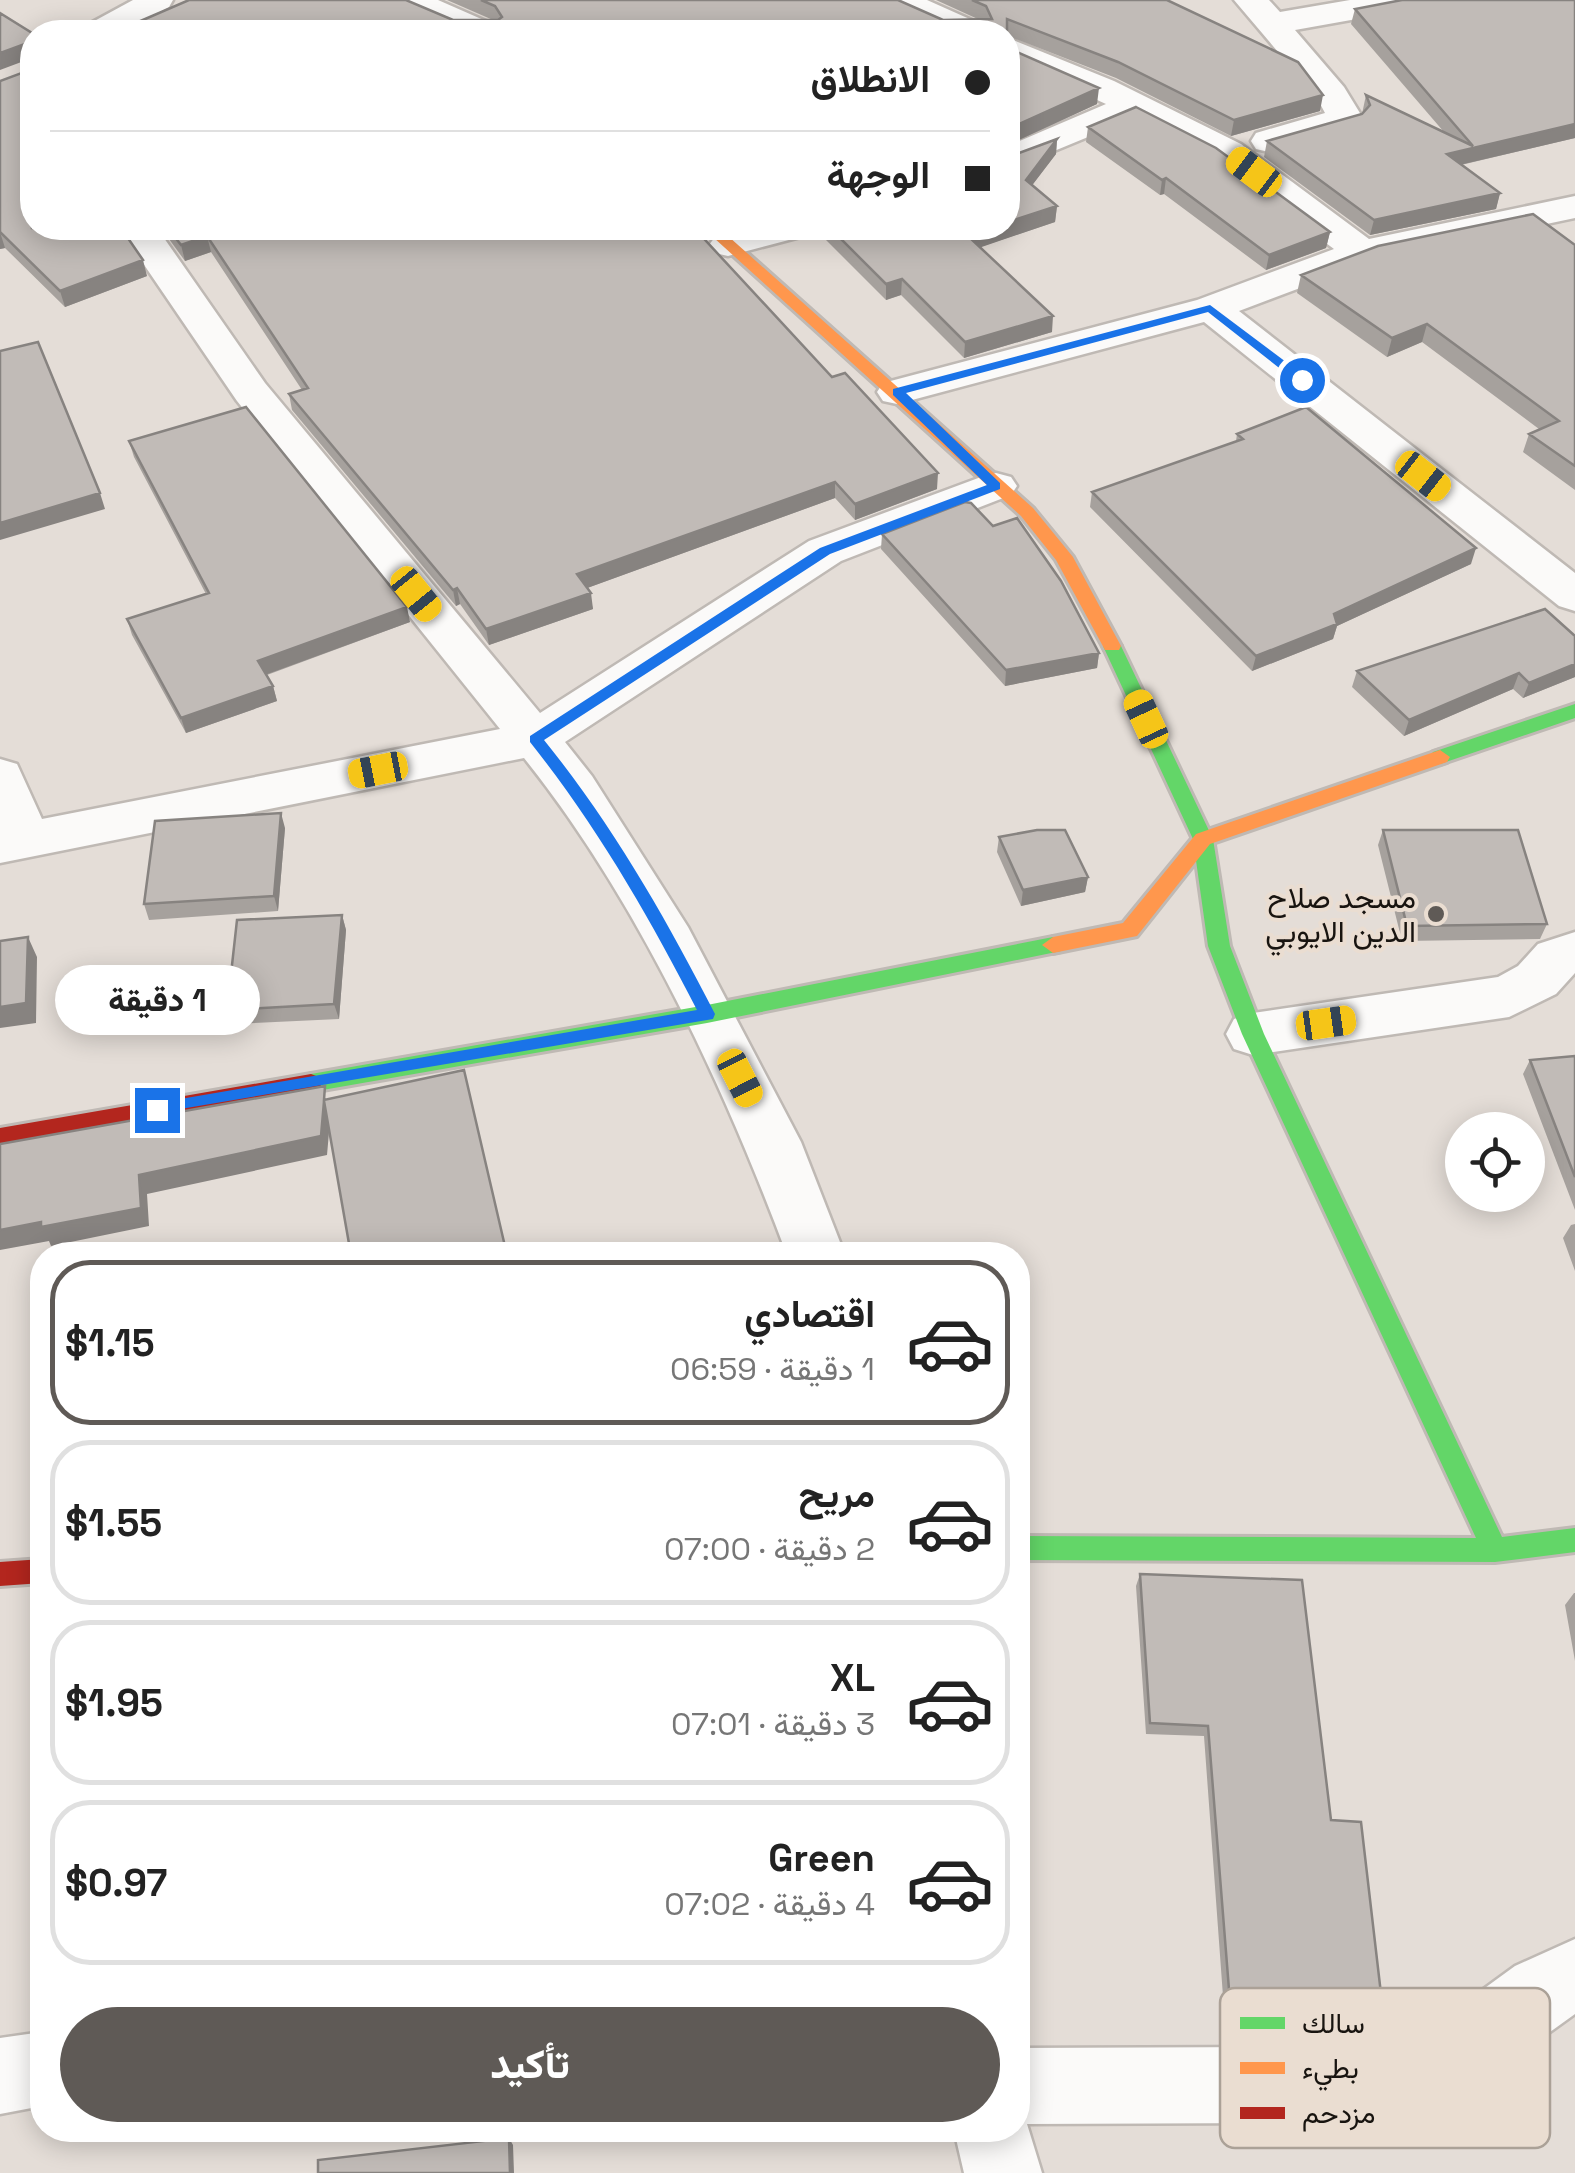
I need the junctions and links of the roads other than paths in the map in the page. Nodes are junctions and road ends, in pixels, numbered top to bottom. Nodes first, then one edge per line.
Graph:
1 (157, 0) edge
2 (410, 0) edge
3 (900, 0) edge
4 (1407, 0) edge
5 (1261, 12) edge
6 (121, 20) edge
7 (453, 20) edge
8 (944, 20) edge
9 (1020, 53) edge
10 (1134, 105) junction
11 (1228, 152) junction
12 (1020, 154) edge
13 (1575, 206) edge
14 (146, 240) edge
15 (724, 240) edge
16 (1362, 252) junction
17 (1210, 308) junction
18 (897, 392) junction
19 (996, 486) junction
20 (1575, 596) edge
21 (1575, 711) edge
22 (535, 739) junction
23 (0, 776) edge
24 (1203, 839) junction
25 (13, 843) edge
26 (1575, 952) edge
27 (707, 1014) junction
28 (1253, 1034) junction
29 (0, 1137) edge
30 (811, 1242) edge
31 (1575, 1540) edge
32 (1030, 1548) edge
33 (1495, 1550) junction
34 (30, 1572) edge
35 (0, 1574) edge
36 (1575, 1976) edge
37 (1550, 1988) edge
38 (30, 2071) edge
39 (0, 2076) edge
40 (1220, 2085) edge
41 (1030, 2086) edge
42 (995, 2142) edge
43 (1003, 2173) edge

1 - 6 street
2 - 7 street
3 - 8 street
4 - 5 street
5 - 11 street
9 - 10 street
10 - 11 street
10 - 12 street
11 - 16 street
13 - 16 street
14 - 22 street
15 - 18 street
16 - 17 street
17 - 18 street
17 - 20 street
18 - 19 street
19 - 22 street
19 - 24 street
21 - 24 street
22 - 25 street
22 - 27 street
23 - 25 street
24 - 27 street
24 - 28 street
26 - 28 street
27 - 29 street
27 - 30 street
28 - 33 street
31 - 33 street
32 - 33 street
34 - 35 street
36 - 37 street
38 - 39 street
40 - 41 street
42 - 43 street

